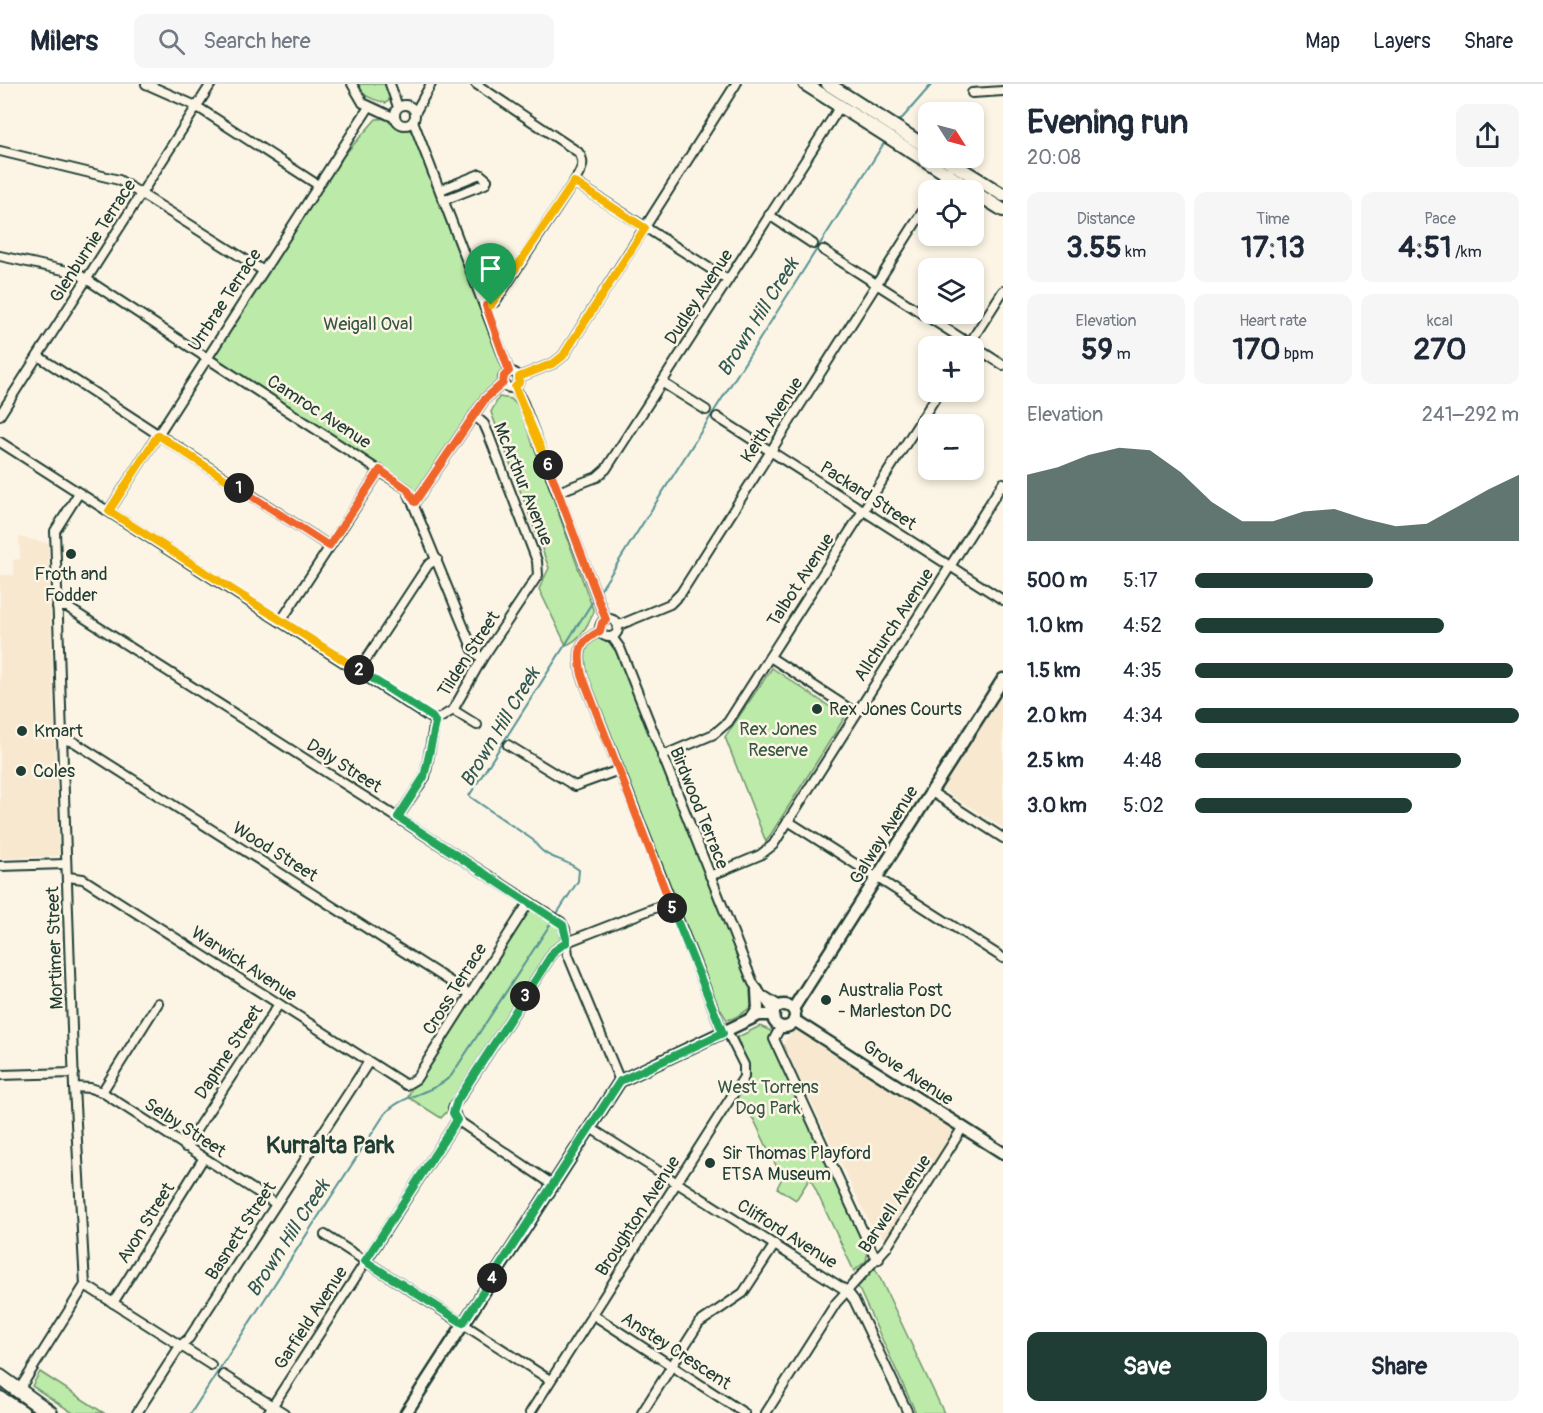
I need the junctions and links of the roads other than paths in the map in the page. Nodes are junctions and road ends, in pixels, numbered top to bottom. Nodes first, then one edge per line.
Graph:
1 (146, 84) edge
2 (211, 84) edge
3 (352, 84) edge
4 (390, 84) edge
5 (395, 84) edge
6 (431, 84) edge
7 (476, 84) edge
8 (736, 84) edge
9 (805, 84) edge
10 (828, 84) edge
11 (1003, 91) edge
12 (972, 93) dead end
13 (843, 101) junction
14 (196, 106) junction
15 (369, 107) junction
16 (405, 113) junction
17 (901, 137) junction
18 (918, 143) edge
19 (918, 147) edge
20 (0, 152) edge
21 (951, 168) edge
22 (954, 168) edge
23 (962, 180) edge
24 (574, 182) junction
25 (318, 185) junction
26 (440, 190) junction
27 (141, 193) junction
28 (1003, 195) edge
29 (984, 198) edge
30 (444, 200) junction
31 (1003, 210) edge
32 (770, 215) junction
33 (918, 219) edge
34 (645, 228) junction
35 (813, 244) dead end
36 (824, 250) dead end
37 (0, 256) edge
38 (262, 270) junction
39 (86, 279) junction
40 (728, 280) junction
41 (878, 285) junction
42 (1003, 291) edge
43 (486, 306) junction
44 (955, 336) edge
45 (975, 336) edge
46 (984, 354) edge
47 (38, 356) junction
48 (207, 357) junction
49 (1003, 365) edge
50 (509, 371) junction
51 (519, 377) junction
52 (503, 383) junction
53 (663, 383) junction
54 (515, 387) junction
55 (933, 402) edge
56 (706, 410) dead end
57 (0, 415) edge
58 (474, 415) junction
59 (717, 417) dead end
60 (158, 435) junction
61 (0, 442) edge
62 (770, 451) junction
63 (380, 470) junction
64 (1003, 483) edge
65 (558, 492) junction
66 (79, 493) junction
67 (413, 498) junction
68 (109, 511) junction
69 (863, 511) junction
70 (329, 546) junction
71 (437, 559) junction
72 (950, 566) junction
73 (539, 568) joint
74 (1003, 600) edge
75 (57, 607) junction
76 (606, 620) junction
77 (281, 621) junction
78 (617, 626) junction
79 (600, 631) junction
80 (612, 637) junction
81 (770, 657) junction
82 (482, 659) junction
83 (359, 670) junction
84 (1003, 679) edge
85 (453, 710) junction
86 (856, 713) junction
87 (435, 721) junction
88 (477, 725) dead end
89 (62, 739) junction
90 (508, 745) dead end
91 (662, 756) junction
92 (619, 770) junction
93 (930, 792) junction
94 (398, 817) junction
95 (788, 820) junction
96 (1003, 838) edge
97 (66, 864) junction
98 (0, 866) edge
99 (710, 876) junction
100 (68, 877) junction
101 (877, 877) junction
102 (529, 902) junction
103 (670, 902) junction
104 (567, 942) junction
105 (1003, 958) edge
106 (757, 990) junction
107 (470, 994) junction
108 (158, 1003) dead end
109 (279, 1004) junction
110 (793, 1009) junction
111 (777, 1016) junction
112 (751, 1018) junction
113 (794, 1020) junction
114 (725, 1032) junction
115 (368, 1063) junction
116 (74, 1074) junction
117 (0, 1075) edge
118 (620, 1081) junction
119 (401, 1084) joint
120 (74, 1087) junction
121 (102, 1092) junction
122 (457, 1120) junction
123 (589, 1127) junction
124 (963, 1127) junction
125 (185, 1147) junction
126 (1003, 1153) edge
127 (203, 1159) junction
128 (552, 1184) junction
129 (676, 1184) junction
130 (276, 1204) junction
131 (325, 1235) dead end
132 (775, 1244) junction
133 (879, 1258) junction
134 (365, 1261) junction
135 (85, 1286) junction
136 (847, 1291) junction
137 (113, 1303) junction
138 (592, 1314) junction
139 (463, 1323) junction
140 (180, 1346) junction
141 (211, 1365) dead end
142 (672, 1366) junction
143 (223, 1375) dead end
144 (0, 1377) edge
145 (550, 1380) junction
146 (19, 1390) junction
147 (0, 1399) edge
148 (272, 1405) junction
149 (22, 1413) edge
150 (50, 1413) edge
151 (137, 1413) edge
152 (267, 1413) edge
153 (284, 1413) edge
154 (406, 1413) edge
155 (530, 1413) edge
156 (642, 1413) edge
157 (744, 1413) edge
158 (766, 1413) edge
159 (908, 1413) edge

1 - 14 street
2 - 14 street, Glenburnie Terrace
3 - 15 street
4 - 16 street
5 - 16 street
6 - 16 street
7 - 24 street
8 - 34 street
9 - 13 main road
10 - 13 main road
11 - 12 street
13 - 17 main road
13 - 32 street, Dudley Avenue
14 - 25 street
14 - 27 street, Glenburnie Terrace
15 - 16 street
15 - 25 street, Urrbrae Terrace
16 - 26 street
17 - 18 main road
17 - 19 main road
20 - 27 street
21 - 23 main road
22 - 28 main road
24 - 34 street
24 - 43 street
25 - 38 street, Urrbrae Terrace
26 - 30 street
26 - 30 street
27 - 38 street
27 - 39 street, Glenburnie Terrace
29 - 31 main road
30 - 43 street
32 - 35 street
32 - 40 street, Dudley Avenue
33 - 41 street, Keith Avenue
34 - 40 street
34 - 51 street
36 - 41 street
37 - 39 street, Camroc Avenue
38 - 48 street, Urrbrae Terrace
39 - 47 street, Glenburnie Terrace
39 - 48 street, Camroc Avenue
40 - 53 street, Dudley Avenue
41 - 44 street
41 - 62 street, Keith Avenue
42 - 45 street
43 - 50 street
46 - 49 street
47 - 57 street, Glenburnie Terrace
47 - 60 street
48 - 60 street, Urrbrae Terrace
48 - 63 street, Camroc Avenue
50 - 51 street
50 - 52 street
51 - 54 street
52 - 54 street
52 - 58 street
53 - 56 street
53 - 65 street, Dudley Avenue
54 - 65 street
55 - 69 street, Talbot Avenue
58 - 67 street
58 - 73 street, McArthur Avenue
59 - 62 street, Packard Street
60 - 68 street, Urrbrae Terrace
60 - 70 street
61 - 66 street
62 - 69 street, Packard Street
62 - 78 street, Keith Avenue
63 - 67 street, Camroc Avenue
63 - 70 street
64 - 72 street, Allchurch Avenue
65 - 76 street
66 - 68 street
66 - 75 street, Mortimer Street
67 - 71 street
68 - 77 street
69 - 72 street, Packard Street
69 - 81 street, Talbot Avenue
70 - 77 street
71 - 82 street
71 - 83 street
72 - 74 street, Packard Street
72 - 86 street, Allchurch Avenue
73 - 82 street, Tilden Street
75 - 89 street, Mortimer Street
75 - 94 street, Daly Street
76 - 78 street
76 - 79 street
77 - 83 street
78 - 80 street
79 - 80 street
79 - 92 street
80 - 91 street, Birdwood Terrace
81 - 86 street
81 - 91 street, Talbot Avenue
82 - 85 street, Tilden Street
83 - 87 street
84 - 93 street, Galway Avenue
85 - 87 street, Tilden Street
85 - 88 street
86 - 95 street, Allchurch Avenue
87 - 94 street, Tilden Street
89 - 97 street, Mortimer Street
89 - 107 street, Wood Street
90 - 92 street
91 - 99 street, Birdwood Terrace
92 - 103 street
93 - 96 street
93 - 101 street, Galway Avenue
94 - 102 street, Daly Street
95 - 99 street, Allchurch Avenue
95 - 101 street
97 - 98 street
97 - 100 street, Mortimer Street
99 - 106 street, Birdwood Terrace
100 - 109 street, Warwick Avenue
100 - 116 street, Mortimer Street
101 - 105 street
101 - 110 street, Galway Avenue
102 - 104 street, Daly Street
102 - 107 street, Cross Terrace
103 - 104 street, Garfield Avenue
103 - 114 street
104 - 118 street, Daly Street
104 - 122 street, Garfield Avenue
106 - 111 street, Birdwood Terrace
106 - 112 street
107 - 119 street, Cross Terrace
108 - 121 street
109 - 115 street, Warwick Avenue
109 - 125 street, Daphne Street
110 - 111 street
110 - 113 street
111 - 112 street
111 - 113 street
111 - 114 street
111 - 133 street
112 - 114 street
113 - 124 street, Grove Avenue
114 - 118 street
114 - 129 street, Broughton Avenue
115 - 119 street, Warwick Avenue
115 - 130 street, Basnett Street
116 - 117 street
116 - 120 street, Mortimer Street
118 - 123 street
120 - 121 street, Selby Street
120 - 135 street, Mortimer Street
121 - 125 street, Selby Street
122 - 128 street
122 - 134 street, Garfield Avenue
123 - 128 street
123 - 129 street, Clifford Avenue
124 - 126 street, Grove Avenue
124 - 133 street, Barwell Avenue
125 - 127 street, Selby Street
127 - 130 street, Selby Street
127 - 137 street, Avon Street
128 - 139 street
129 - 132 street, Clifford Avenue
129 - 138 street, Broughton Avenue
130 - 140 street, Basnett Street
131 - 134 street
132 - 136 street, Clifford Avenue
132 - 142 street
133 - 136 street, Barwell Avenue
134 - 139 street
134 - 148 street, Garfield Avenue
135 - 137 street
135 - 146 street
136 - 158 street, Barwell Avenue
136 - 159 street
137 - 140 street
138 - 142 street, Anstey Crescent
138 - 145 street, Broughton Avenue
139 - 145 street
139 - 154 street
140 - 141 street
140 - 151 street, Basnett Street
142 - 156 street
142 - 157 street, Anstey Crescent
143 - 148 street
144 - 146 highway
145 - 155 street, Broughton Avenue
146 - 150 highway
147 - 149 highway
148 - 152 street, Garfield Avenue
148 - 153 street

